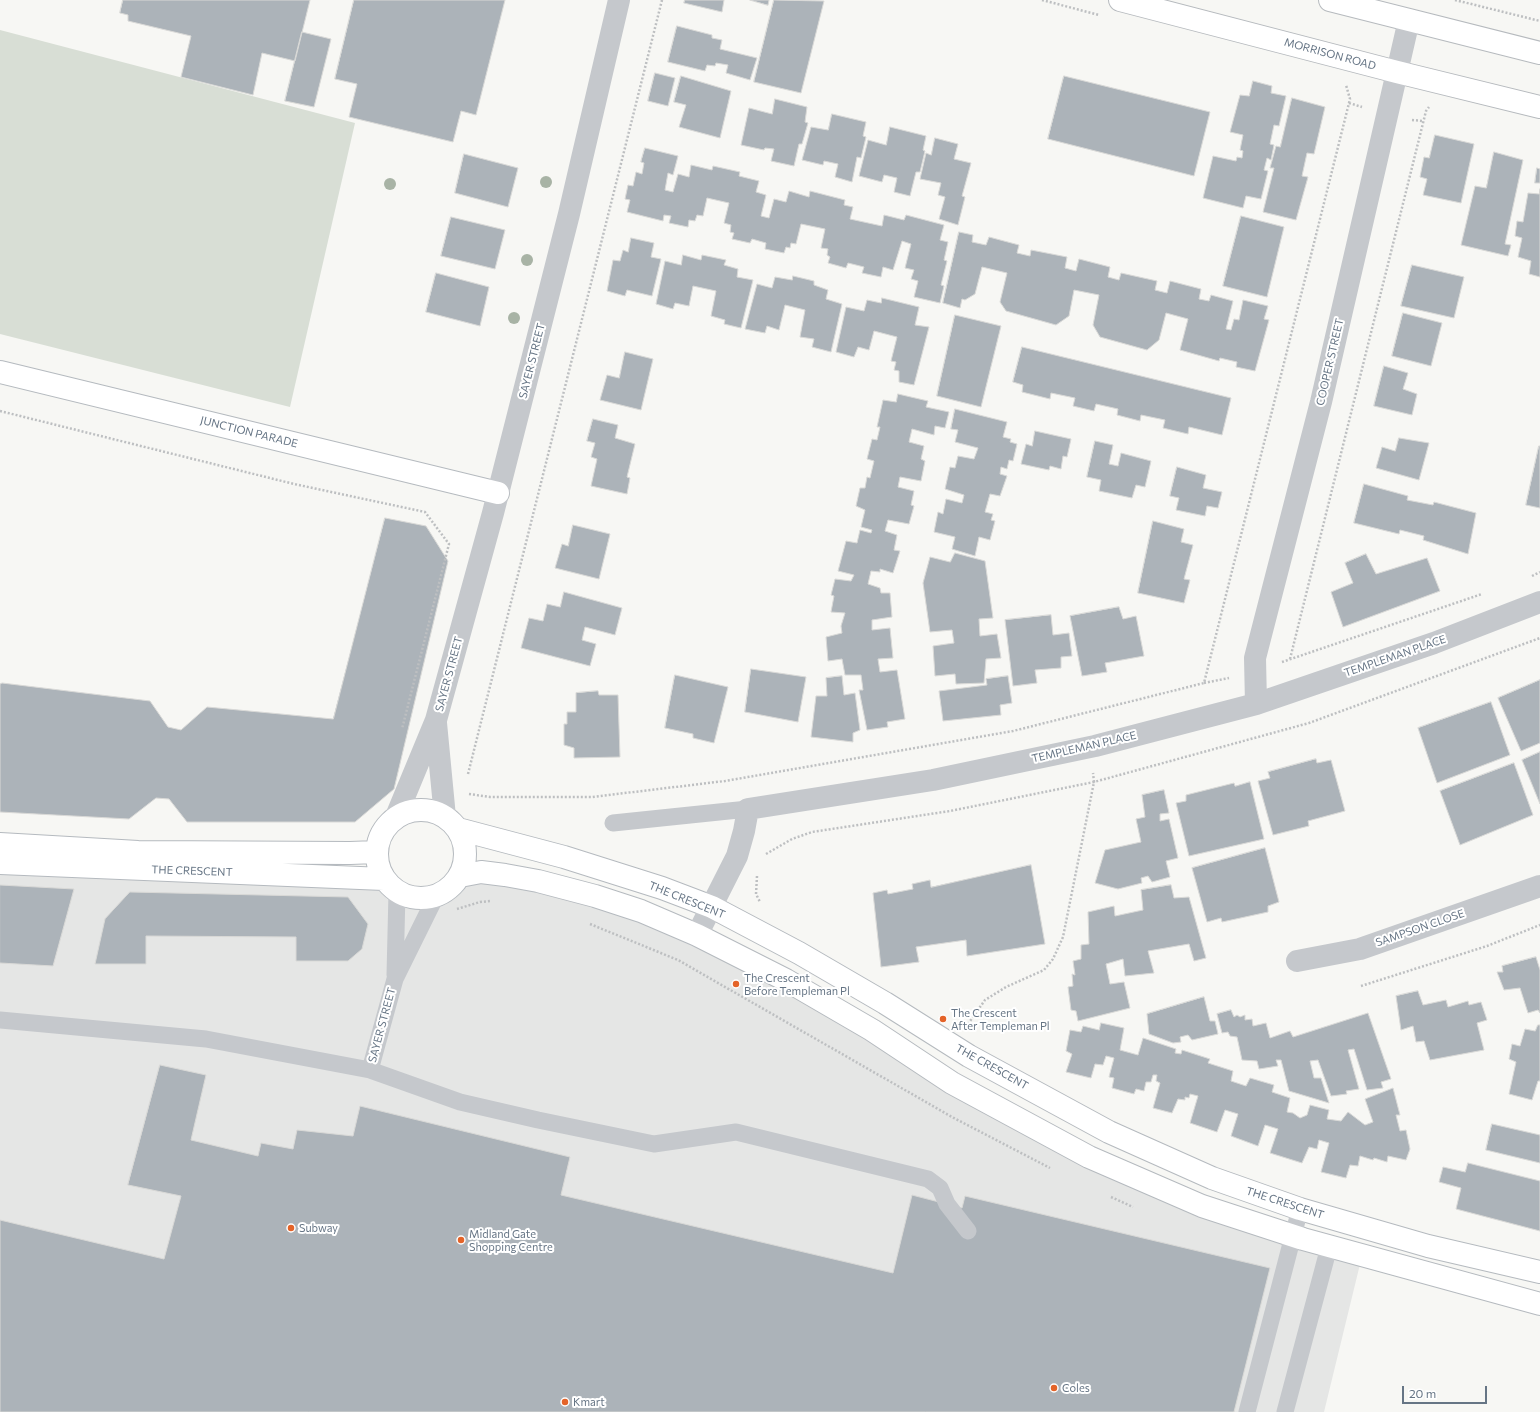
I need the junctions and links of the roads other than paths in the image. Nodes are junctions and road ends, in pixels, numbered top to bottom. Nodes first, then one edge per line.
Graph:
1 (619, 0) edge
2 (1120, 0) edge
3 (1330, 0) edge
4 (1409, 20) junction
5 (1540, 53) edge
6 (1397, 72) junction
7 (1540, 107) edge
8 (0, 372) edge
9 (498, 493) junction
10 (1540, 602) edge
11 (1256, 704) junction
12 (436, 720) junction
13 (748, 809) junction
14 (395, 819) junction
15 (451, 823) junction
16 (613, 823) dead end
17 (0, 844) edge
18 (376, 852) junction
19 (0, 863) edge
20 (460, 876) junction
21 (391, 886) junction
22 (1540, 886) edge
23 (436, 896) junction
24 (712, 907) junction
25 (697, 935) junction
26 (1297, 961) dead end
27 (395, 979) junction
28 (0, 1020) edge
29 (370, 1070) junction
30 (1300, 1209) junction
31 (968, 1231) dead end
32 (1293, 1236) junction
33 (1328, 1247) junction
34 (1540, 1272) edge
35 (1540, 1304) edge
36 (1247, 1412) edge
37 (1285, 1412) edge

1 - 9 street, SAYER STREET
2 - 6 street, MORRISON ROAD
3 - 4 street
4 - 5 street
4 - 6 street, COOPER STREET
6 - 7 street, MORRISON ROAD
6 - 11 street, COOPER STREET
8 - 9 street, JUNCTION PARADE
9 - 12 street, SAYER STREET
10 - 11 street, TEMPLEMAN PLACE
11 - 13 street, TEMPLEMAN PLACE
12 - 14 street, SAYER STREET
12 - 15 street, SAYER STREET
13 - 16 lane
13 - 24 street
14 - 15 street, THE CRESCENT
14 - 18 street, THE CRESCENT
15 - 20 street, THE CRESCENT
15 - 24 street, THE CRESCENT
17 - 18 street, THE CRESCENT
18 - 21 street
19 - 21 street, THE CRESCENT
20 - 23 street, THE CRESCENT
20 - 25 street
21 - 23 street, THE CRESCENT
21 - 27 lane, SAYER STREET
22 - 26 street, SAMPSON CLOSE
23 - 27 lane, SAYER STREET
24 - 25 street
24 - 30 street, THE CRESCENT
25 - 32 street
27 - 29 lane, SAYER STREET
28 - 29 lane
29 - 31 lane
30 - 32 lane
30 - 34 street, THE CRESCENT
32 - 33 street
32 - 36 lane
33 - 35 street
33 - 37 lane

